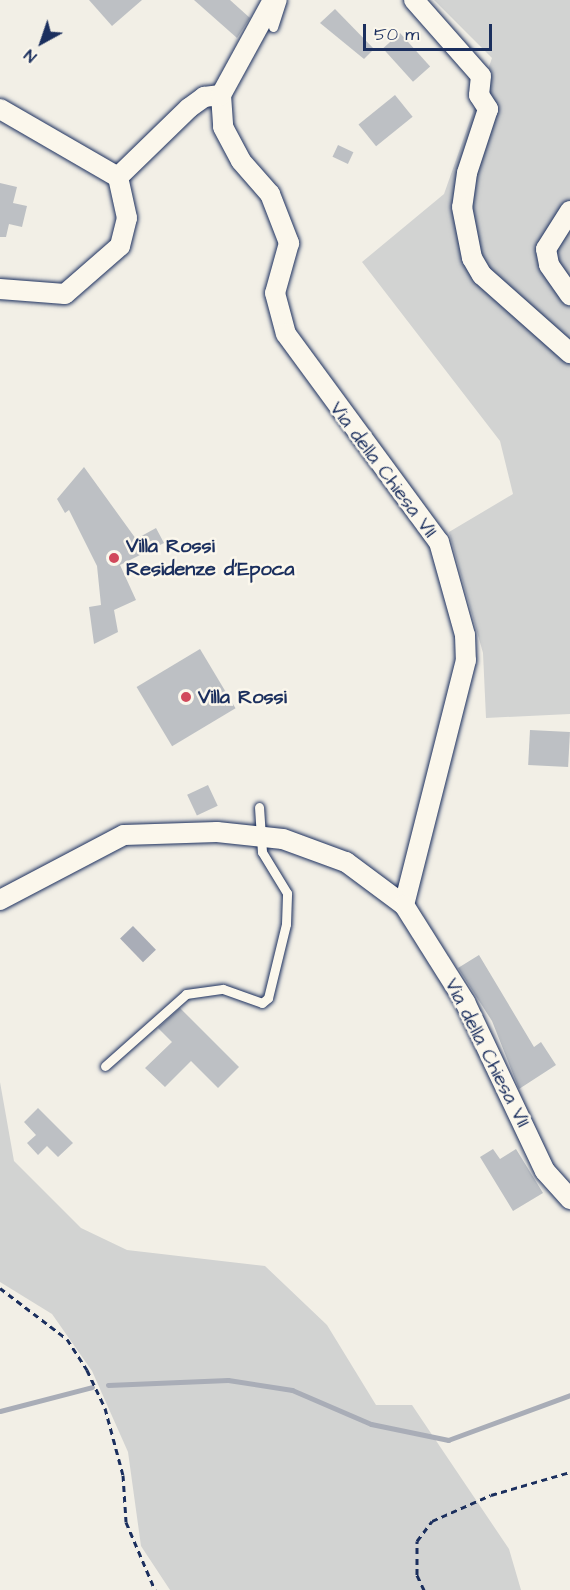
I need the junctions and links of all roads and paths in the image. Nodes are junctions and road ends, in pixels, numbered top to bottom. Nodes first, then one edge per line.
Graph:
1 (273, 0) edge
2 (282, 0) edge
3 (414, 0) edge
4 (273, 27) dead end
5 (221, 95) junction
6 (0, 109) edge
7 (118, 177) junction
8 (570, 211) edge
9 (0, 289) edge
10 (570, 295) edge
11 (570, 353) edge
12 (259, 807) dead end
13 (262, 837) junction
14 (0, 900) edge
15 (404, 905) junction
16 (105, 1066) dead end
17 (570, 1199) edge
18 (0, 1288) edge
19 (570, 1472) edge
20 (155, 1590) edge
21 (424, 1590) edge

1 - 5 street
2 - 4 lane
3 - 11 street
5 - 7 street
5 - 15 street, Via della Chiesa VII
6 - 7 street
7 - 9 street
8 - 10 street
12 - 13 lane
13 - 14 street, Via della Chiesa VII
13 - 15 street, Via della Chiesa VII
13 - 16 lane
15 - 17 street, Via della Chiesa VII
18 - 20 path
19 - 21 path

